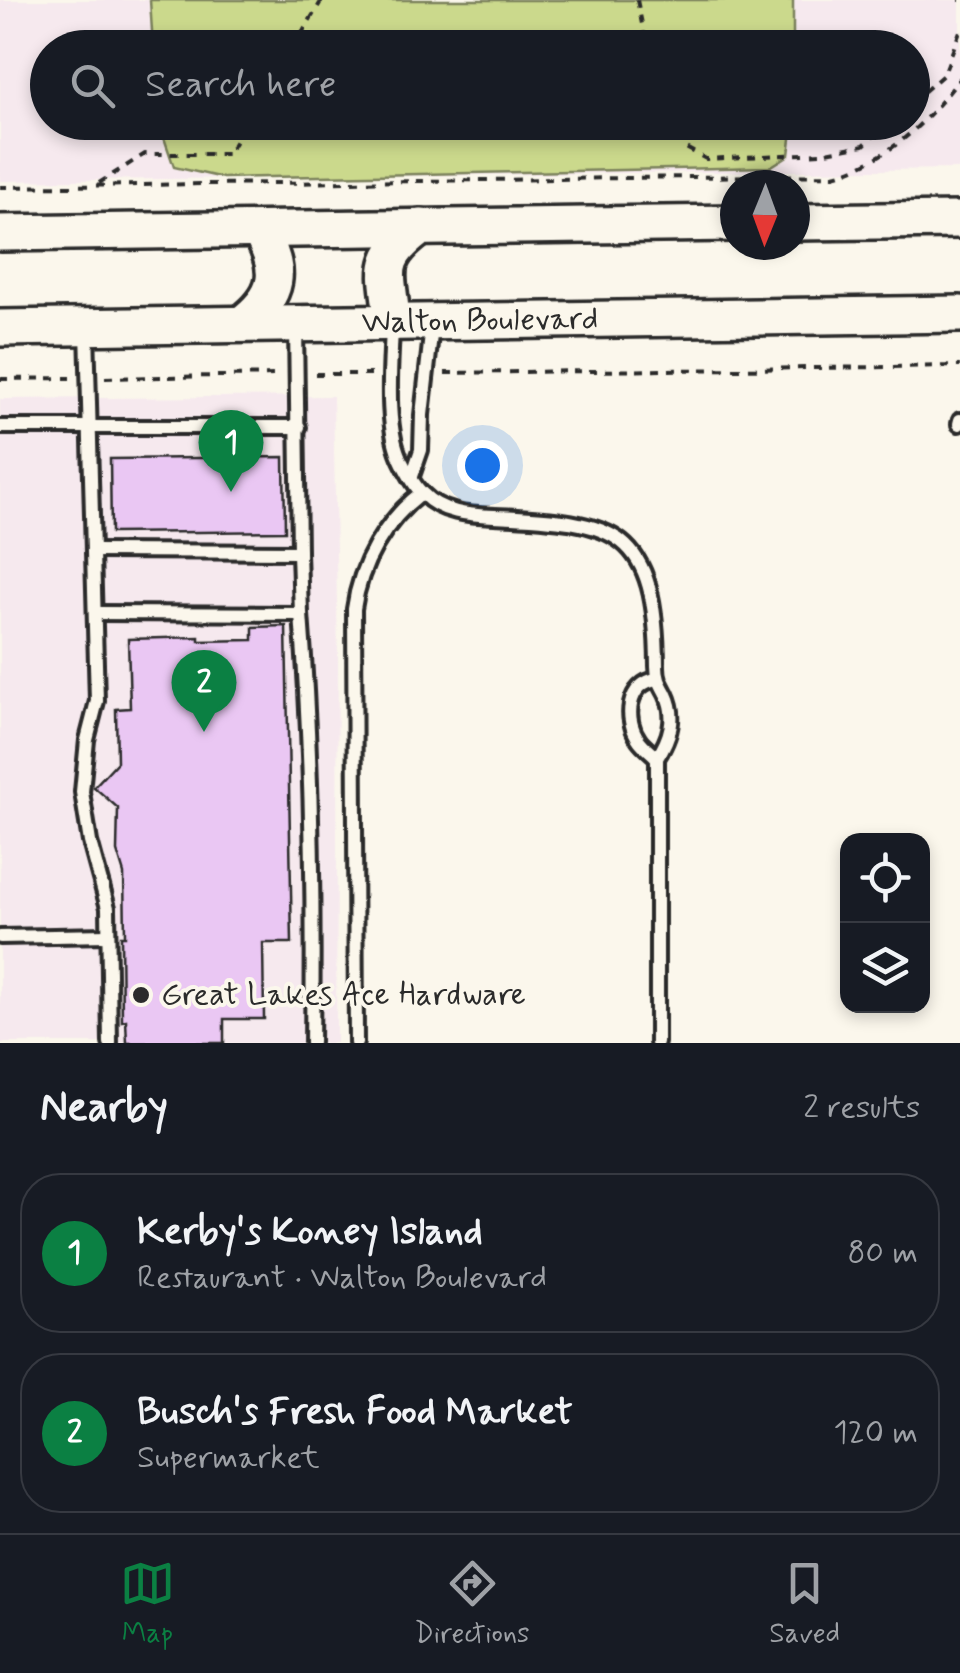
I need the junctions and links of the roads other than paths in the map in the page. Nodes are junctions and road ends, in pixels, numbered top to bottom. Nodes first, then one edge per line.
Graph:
1 (960, 220) edge
2 (810, 222) edge
3 (720, 223) edge
4 (421, 227) junction
5 (259, 230) junction
6 (0, 233) edge
7 (960, 314) edge
8 (433, 322) junction
9 (296, 323) junction
10 (392, 323) junction
11 (242, 324) junction
12 (87, 326) junction
13 (0, 328) edge
14 (0, 427) edge
15 (299, 427) junction
16 (89, 429) junction
17 (412, 476) junction
18 (422, 493) junction
19 (93, 550) junction
20 (300, 552) junction
21 (96, 613) junction
22 (300, 614) junction
23 (656, 679) junction
24 (658, 758) junction
25 (108, 935) junction
26 (0, 937) edge
27 (110, 1043) edge
28 (312, 1043) edge
29 (356, 1043) edge
30 (657, 1043) edge

1 - 2 main road
3 - 4 main road
4 - 5 main road
4 - 10 main road
5 - 6 main road
5 - 11 main road
7 - 8 main road, Walton Boulevard
8 - 10 main road, Walton Boulevard
8 - 17 lane
9 - 10 main road, Walton Boulevard
9 - 11 main road, Walton Boulevard
9 - 15 lane
10 - 17 lane
11 - 12 main road, Walton Boulevard
12 - 13 main road, Walton Boulevard
12 - 16 lane
14 - 16 lane
15 - 16 lane
15 - 20 lane
16 - 19 lane
17 - 18 lane
18 - 23 lane
18 - 29 lane
19 - 20 lane
19 - 21 lane
20 - 22 lane
21 - 22 lane
21 - 25 lane
22 - 28 lane
23 - 24 lane
23 - 24 lane
24 - 30 lane
25 - 26 lane
25 - 27 lane

